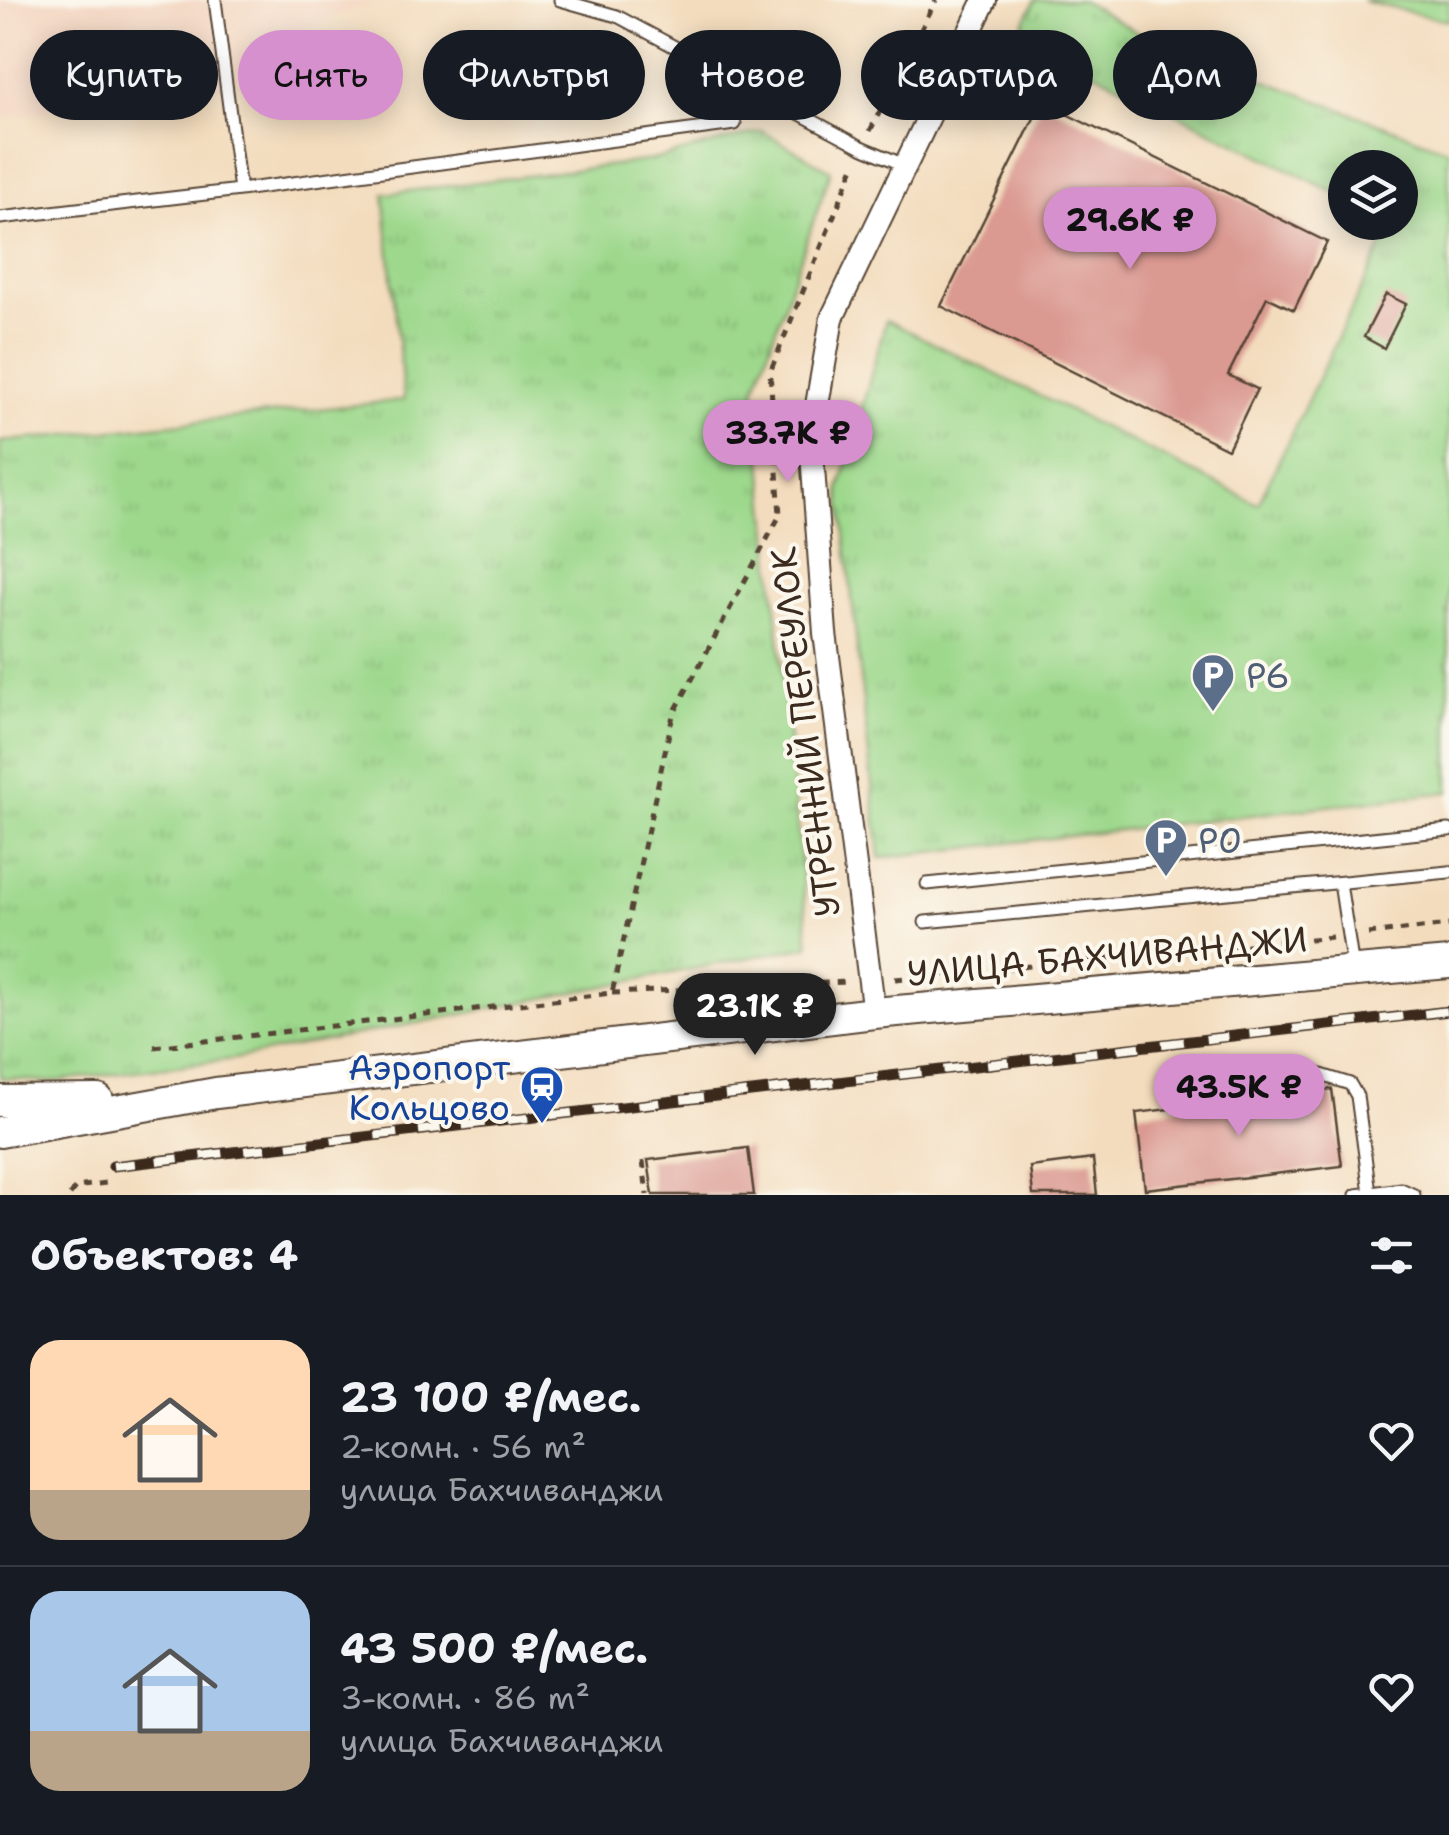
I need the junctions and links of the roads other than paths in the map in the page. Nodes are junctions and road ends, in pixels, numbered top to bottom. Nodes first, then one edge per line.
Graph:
1 (215, 0) edge
2 (560, 0) edge
3 (986, 0) edge
4 (734, 124) dead end
5 (904, 165) junction
6 (240, 190) junction
7 (0, 218) edge
8 (1449, 830) edge
9 (1449, 872) edge
10 (1340, 883) junction
11 (926, 884) dead end
12 (925, 922) dead end
13 (1449, 963) edge
14 (1354, 972) junction
15 (874, 1013) junction
16 (1181, 1086) dead end
17 (216, 1093) junction
18 (0, 1101) edge
19 (0, 1132) edge
20 (1370, 1193) edge
21 (1356, 1195) edge
22 (1414, 1195) edge

1 - 6 lane
2 - 5 lane
3 - 5 street, УТРЕННИЙ ПЕРЕУЛОК
4 - 6 lane
5 - 15 street, УТРЕННИЙ ПЕРЕУЛОК
6 - 7 lane
8 - 11 lane
9 - 10 lane
10 - 12 lane
10 - 14 lane
13 - 14 main road, УЛИЦА БАХЧИВАНДЖИ
14 - 15 main road, УЛИЦА БАХЧИВАНДЖИ
15 - 17 main road, УЛИЦА БАХЧИВАНДЖИ
16 - 20 lane
17 - 18 main road
17 - 19 main road, УЛИЦА БАХЧИВАНДЖИ
20 - 21 lane
20 - 22 lane

